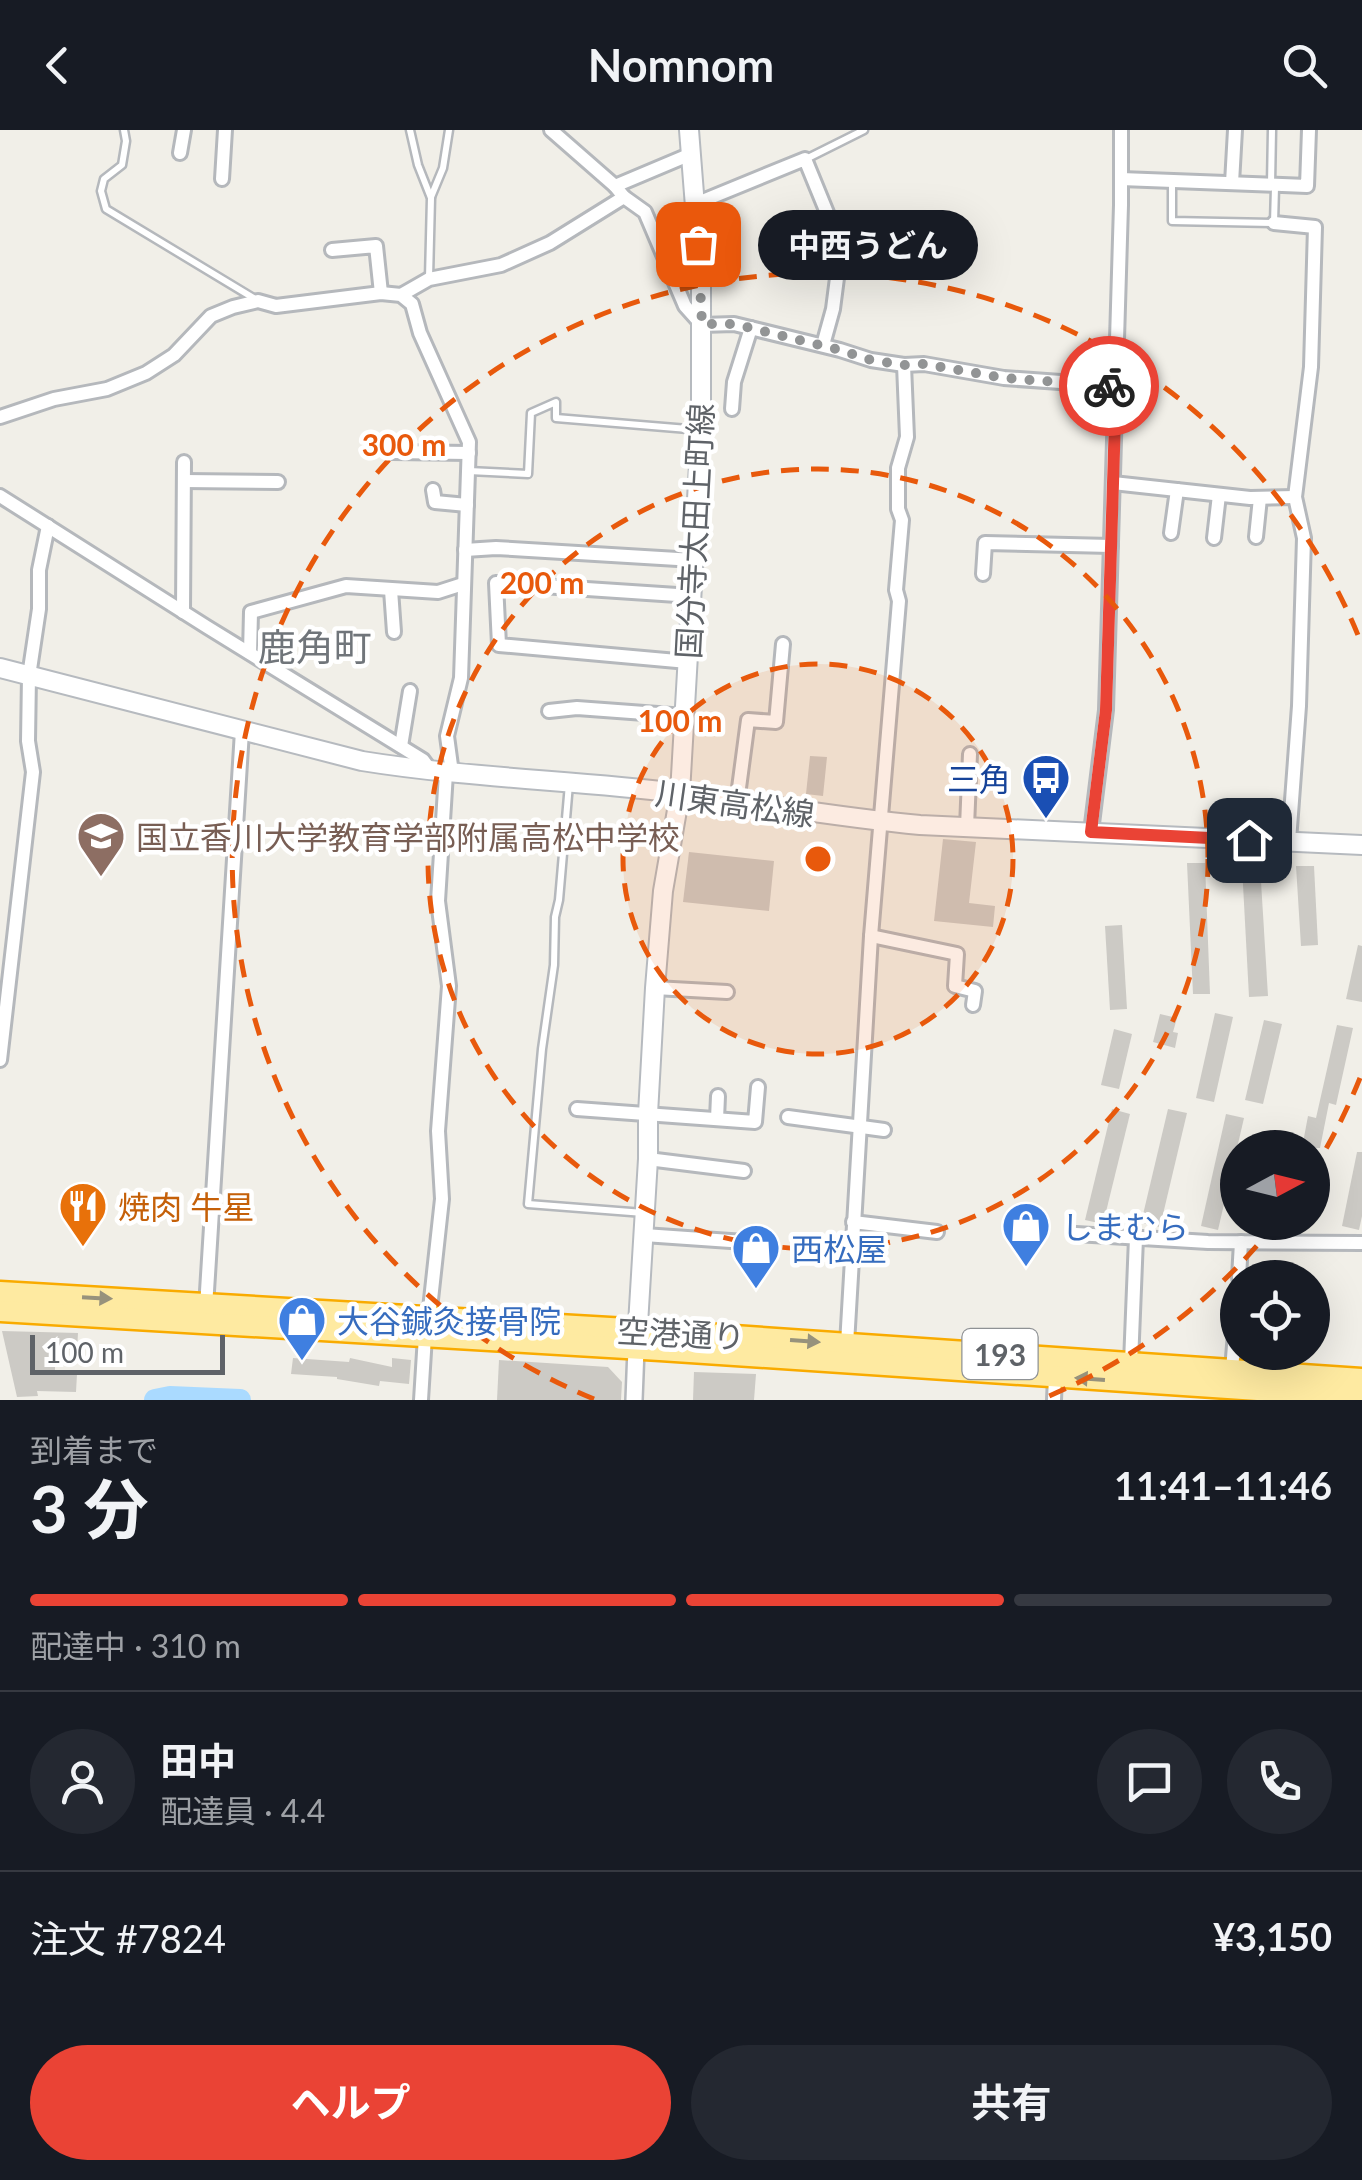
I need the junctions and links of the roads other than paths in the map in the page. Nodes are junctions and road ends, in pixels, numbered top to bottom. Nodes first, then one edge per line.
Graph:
1 (124, 130) edge
2 (184, 130) edge
3 (226, 130) edge
4 (410, 130) edge
5 (449, 130) edge
6 (552, 130) edge
7 (689, 130) edge
8 (864, 130) edge
9 (1121, 130) edge
10 (1235, 130) edge
11 (1272, 130) edge
12 (1309, 130) edge
13 (180, 153) dead end
14 (691, 154) junction
15 (805, 160) junction
16 (222, 179) dead end
17 (1121, 179) junction
18 (1172, 181) junction
19 (1232, 183) junction
20 (1273, 184) junction
21 (620, 192) junction
22 (431, 198) junction
23 (695, 204) junction
24 (1274, 223) junction
25 (332, 250) dead end
26 (429, 279) junction
27 (381, 294) junction
28 (402, 295) junction
29 (258, 301) junction
30 (702, 324) junction
31 (751, 328) junction
32 (823, 346) junction
33 (904, 365) junction
34 (1116, 386) junction
35 (732, 408) dead end
36 (0, 417) edge
37 (701, 430) junction
38 (392, 452) dead end
39 (469, 453) junction
40 (184, 462) dead end
41 (468, 471) junction
42 (184, 481) junction
43 (278, 482) dead end
44 (1113, 482) junction
45 (433, 490) dead end
46 (1176, 490) junction
47 (1220, 494) junction
48 (0, 496) edge
49 (1260, 498) junction
50 (1295, 498) junction
51 (467, 505) junction
52 (48, 526) junction
53 (1171, 533) dead end
54 (1256, 537) dead end
55 (1214, 538) dead end
56 (1111, 546) junction
57 (465, 550) junction
58 (694, 560) junction
59 (984, 574) dead end
60 (463, 584) junction
61 (391, 590) junction
62 (692, 596) junction
63 (183, 612) junction
64 (394, 632) dead end
65 (783, 644) dead end
66 (250, 653) junction
67 (688, 662) junction
68 (0, 668) edge
69 (29, 676) junction
70 (410, 691) dead end
71 (549, 711) dead end
72 (685, 716) junction
73 (242, 731) junction
74 (401, 746) junction
75 (970, 754) dead end
76 (443, 772) junction
77 (569, 783) junction
78 (680, 794) junction
79 (737, 802) junction
80 (880, 822) junction
81 (967, 827) junction
82 (1091, 832) junction
83 (1289, 841) junction
84 (1362, 845) edge
85 (871, 936) junction
86 (654, 988) junction
87 (727, 992) dead end
88 (973, 1005) dead end
89 (0, 1060) edge
90 (758, 1087) dead end
91 (718, 1096) dead end
92 (577, 1109) dead end
93 (648, 1114) junction
94 (788, 1117) dead end
95 (717, 1119) junction
96 (860, 1126) junction
97 (884, 1130) dead end
98 (648, 1160) junction
99 (744, 1171) dead end
100 (645, 1213) junction
101 (853, 1222) junction
102 (938, 1232) dead end
103 (1076, 1234) dead end
104 (644, 1235) junction
105 (1136, 1238) junction
106 (745, 1242) dead end
107 (1241, 1242) junction
108 (1362, 1243) edge
109 (1240, 1260) edge
110 (0, 1292) edge
111 (0, 1311) edge
112 (206, 1313) junction
113 (427, 1327) junction
114 (637, 1340) junction
115 (847, 1344) junction
116 (1131, 1363) junction
117 (1220, 1369) edge
118 (1232, 1370) edge
119 (1055, 1377) junction
120 (1362, 1379) edge
121 (1362, 1398) edge
122 (421, 1400) edge
123 (634, 1400) edge
124 (1054, 1400) edge

1 - 29 lane
2 - 13 street
3 - 16 street
4 - 22 lane
5 - 22 lane
6 - 21 street
7 - 14 main road, 国分寺太田上町線
8 - 15 lane
9 - 17 street
10 - 19 street
11 - 20 lane
12 - 20 street
14 - 21 street
14 - 23 main road, 国分寺太田上町線
15 - 23 street
15 - 32 street
17 - 18 street
17 - 34 street
18 - 19 street
18 - 24 lane
19 - 20 street
20 - 24 lane
21 - 26 street
21 - 30 street
22 - 26 lane
23 - 30 main road, 国分寺太田上町線
24 - 50 street
25 - 27 street
26 - 28 street
27 - 28 street
27 - 29 street
28 - 39 street
29 - 36 street
30 - 31 street
30 - 37 main road, 国分寺太田上町線
31 - 32 street
31 - 35 street
32 - 33 street
33 - 34 street
33 - 80 street
34 - 44 street
37 - 41 lane
37 - 58 main road, 国分寺太田上町線
38 - 39 street
39 - 41 street
40 - 42 street
41 - 51 street
42 - 43 street
42 - 63 street
44 - 46 street
44 - 56 street
45 - 51 street
46 - 47 street
46 - 53 street
47 - 49 street
47 - 55 street
48 - 52 street
49 - 50 street
49 - 54 street
50 - 83 street
51 - 57 street
52 - 63 street
52 - 69 street
56 - 59 street
56 - 82 street
57 - 58 street
57 - 60 street
58 - 62 main road, 国分寺太田上町線
60 - 61 street
60 - 76 street
61 - 64 street
61 - 66 street
62 - 67 main road, 国分寺太田上町線
62 - 67 street
63 - 66 street
65 - 79 street
66 - 74 street
67 - 72 main road, 国分寺太田上町線
68 - 69 main road, 川東高松線
69 - 73 main road, 川東高松線
69 - 89 street
70 - 74 street
71 - 72 street
72 - 78 main road, 国分寺太田上町線
73 - 76 main road, 川東高松線
73 - 112 street
74 - 76 street
75 - 81 street
76 - 77 main road, 川東高松線
76 - 113 street
77 - 78 main road, 川東高松線
77 - 100 lane
78 - 79 main road, 川東高松線
78 - 86 main road, 国分寺太田上町線
79 - 80 main road, 川東高松線
80 - 81 main road, 川東高松線
80 - 85 street
81 - 82 main road, 川東高松線
82 - 83 main road, 川東高松線
83 - 84 main road, 川東高松線
85 - 88 street
85 - 96 street
86 - 87 street
86 - 93 main road, 国分寺太田上町線
90 - 95 street
91 - 95 street
92 - 93 street
93 - 95 street
93 - 98 main road, 国分寺太田上町線
94 - 96 street
96 - 97 street
96 - 101 street
98 - 99 street
98 - 100 main road, 国分寺太田上町線
100 - 104 main road, 国分寺太田上町線
101 - 102 street
101 - 115 street
103 - 105 street
104 - 106 street
104 - 114 main road, 国分寺太田上町線
105 - 107 street
105 - 116 street
107 - 108 street
107 - 109 street
110 -> 112 highway, 空港通り / 193
111 - 112 highway, 空港通り / 193
112 - 113 highway, 空港通り / 193
113 - 114 highway, 空港通り / 193
113 - 122 street
114 -> 115 highway, 空港通り / 193
114 - 119 highway, 空港通り / 193
114 - 123 street
115 - 116 highway, 空港通り / 193
116 - 117 highway, 空港通り / 193
118 - 120 highway, 空港通り / 193
121 -> 119 highway, 空港通り / 193
119 - 124 street

